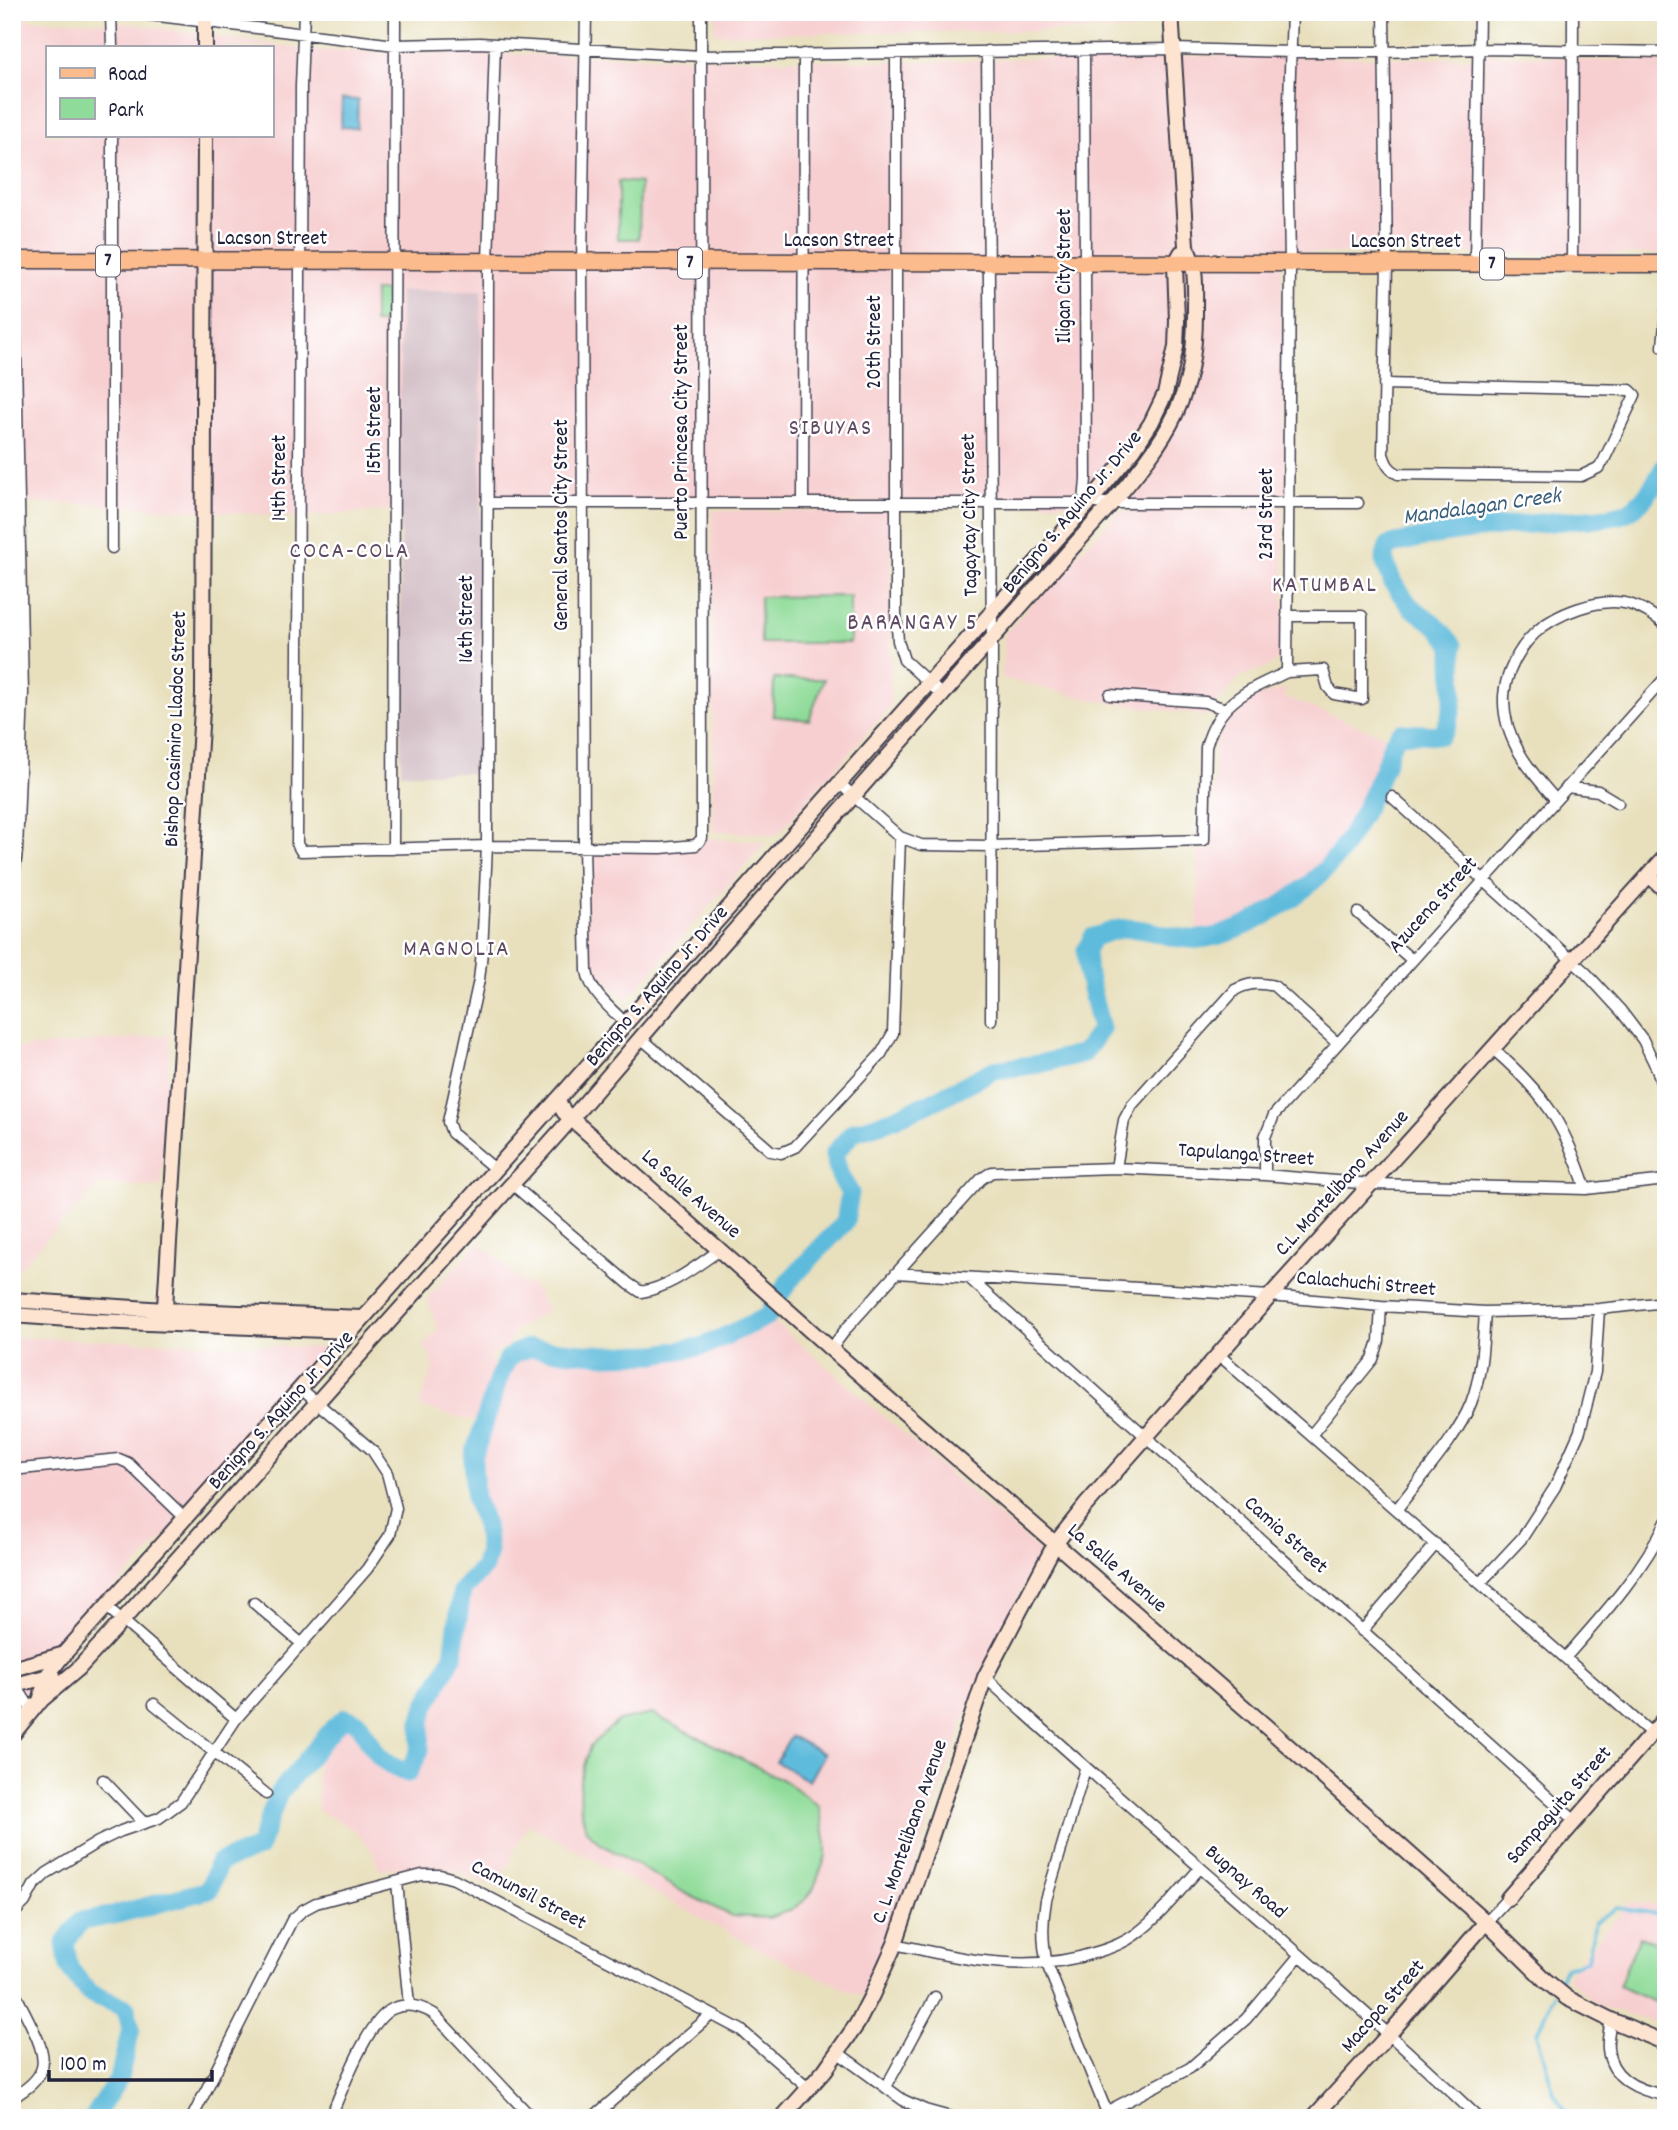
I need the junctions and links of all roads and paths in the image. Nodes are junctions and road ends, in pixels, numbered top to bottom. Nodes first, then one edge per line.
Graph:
1 (111, 12) edge
2 (126, 12) edge
3 (304, 12) edge
4 (395, 12) edge
5 (586, 12) edge
6 (701, 12) edge
7 (1171, 12) edge
8 (1292, 12) edge
9 (1384, 12) edge
10 (1479, 12) edge
11 (1573, 12) edge
12 (205, 17) edge
13 (304, 33) junction
14 (495, 44) junction
15 (395, 45) junction
16 (112, 46) edge
17 (205, 46) edge
18 (1173, 49) junction
19 (1480, 49) junction
20 (586, 50) junction
21 (1084, 50) junction
22 (988, 51) junction
23 (1573, 51) junction
24 (1292, 52) junction
25 (1384, 52) junction
26 (1666, 52) edge
27 (896, 53) junction
28 (804, 54) junction
29 (701, 56) junction
30 (112, 136) edge
31 (205, 136) edge
32 (1186, 246) junction
33 (13, 260) edge
34 (112, 261) junction
35 (204, 261) junction
36 (302, 262) junction
37 (396, 262) junction
38 (488, 262) junction
39 (582, 262) junction
40 (702, 263) junction
41 (804, 263) junction
42 (896, 263) junction
43 (988, 263) junction
44 (1086, 263) junction
45 (1175, 264) junction
46 (1195, 264) junction
47 (1290, 264) junction
48 (1387, 264) junction
49 (1475, 264) junction
50 (1572, 264) junction
51 (1666, 264) edge
52 (1666, 312) edge
53 (1663, 346) dead end
54 (1384, 384) junction
55 (487, 503) junction
56 (582, 503) junction
57 (703, 503) junction
58 (803, 503) junction
59 (896, 503) junction
60 (989, 503) junction
61 (1087, 503) junction
62 (1112, 503) junction
63 (1287, 503) junction
64 (1358, 503) dead end
65 (112, 548) dead end
66 (991, 613) junction
67 (1287, 616) junction
68 (1666, 625) edge
69 (992, 640) junction
70 (1287, 672) junction
71 (1666, 677) edge
72 (929, 683) junction
73 (1656, 688) junction
74 (1110, 695) dead end
75 (943, 696) junction
76 (1666, 697) edge
77 (1225, 709) junction
78 (839, 783) junction
79 (1567, 788) junction
80 (854, 796) junction
81 (1392, 797) dead end
82 (1556, 800) junction
83 (1618, 803) dead end
84 (900, 837) junction
85 (488, 846) junction
86 (990, 846) junction
87 (584, 848) junction
88 (393, 849) junction
89 (1666, 856) edge
90 (770, 861) junction
91 (785, 875) junction
92 (1649, 875) junction
93 (1483, 880) junction
94 (1666, 891) edge
95 (12, 892) edge
96 (1358, 913) dead end
97 (1412, 960) junction
98 (1571, 960) junction
99 (668, 975) junction
100 (683, 989) junction
101 (991, 1020) dead end
102 (625, 1023) junction
103 (641, 1038) junction
104 (1337, 1043) junction
105 (1492, 1048) junction
106 (1666, 1099) edge
107 (557, 1100) junction
108 (573, 1120) junction
109 (1116, 1168) junction
110 (495, 1169) junction
111 (1265, 1175) junction
112 (1666, 1180) edge
113 (512, 1184) junction
114 (1371, 1184) junction
115 (1586, 1189) junction
116 (720, 1250) junction
117 (896, 1273) junction
118 (970, 1279) junction
119 (1270, 1296) junction
120 (12, 1300) edge
121 (1666, 1302) edge
122 (1381, 1306) junction
123 (1600, 1309) junction
124 (1485, 1312) junction
125 (12, 1315) edge
126 (165, 1317) junction
127 (362, 1318) junction
128 (351, 1331) junction
129 (831, 1349) junction
130 (1219, 1354) junction
131 (300, 1388) junction
132 (318, 1403) junction
133 (261, 1432) junction
134 (1312, 1434) junction
135 (1146, 1438) junction
136 (279, 1448) junction
137 (12, 1471) edge
138 (1397, 1509) junction
139 (185, 1518) junction
140 (1666, 1522) edge
141 (1055, 1544) junction
142 (1436, 1544) junction
143 (1480, 1583) junction
144 (254, 1603) dead end
145 (107, 1607) junction
146 (122, 1621) junction
147 (1362, 1631) junction
148 (101, 1644) junction
149 (302, 1644) junction
150 (63, 1655) junction
151 (1565, 1658) junction
152 (12, 1669) edge
153 (78, 1669) junction
154 (47, 1677) junction
155 (985, 1677) junction
156 (13, 1684) edge
157 (154, 1704) dead end
158 (36, 1707) junction
159 (1666, 1717) edge
160 (236, 1719) junction
161 (1652, 1734) junction
162 (12, 1735) edge
163 (214, 1751) junction
164 (1085, 1769) junction
165 (103, 1780) dead end
166 (266, 1794) dead end
167 (1575, 1821) junction
168 (144, 1823) junction
169 (1200, 1868) junction
170 (397, 1882) junction
171 (1508, 1898) joint
172 (12, 1915) edge
173 (1486, 1922) junction
174 (895, 1944) junction
175 (1299, 1956) junction
176 (1047, 1964) junction
177 (12, 1988) edge
178 (935, 1997) dead end
179 (409, 2005) junction
180 (711, 2015) junction
181 (1611, 2021) junction
182 (1390, 2034) junction
183 (1666, 2043) edge
184 (837, 2052) junction
185 (886, 2087) junction
186 (809, 2089) junction
187 (1666, 2095) edge
188 (12, 2098) edge
189 (1108, 2115) edge
190 (192, 2118) edge
191 (330, 2118) edge
192 (532, 2118) edge
193 (592, 2118) edge
194 (782, 2118) edge
195 (954, 2118) edge
196 (1313, 2118) edge
197 (1479, 2118) edge

1 - 16 street
2 - 12 street
3 - 13 street, 14th Street
4 - 15 street, 15th Street
5 - 20 street, General Santos City Street
6 - 29 street, Puerto Princesa City Street
7 - 18 main road, Benigno S. Aquino Jr. Drive
8 - 24 street, 23rd Street
9 - 25 street
10 - 19 street
11 - 23 street
12 - 13 street
12 - 17 main road
13 - 15 street
13 - 36 street, 14th Street
14 - 15 street
14 - 20 street
14 - 38 street, 16th Street
15 - 37 street, 15th Street
18 - 21 street
18 - 24 street
18 - 32 main road, Benigno S. Aquino Jr. Drive
19 - 23 street
19 - 25 street
19 - 49 street
20 - 29 street
20 - 39 street, General Santos City Street
21 - 22 street
21 - 44 street, Iligan City Street
22 - 27 street
22 - 43 street, Tagaytay City Street
23 - 26 street
23 - 50 street
24 - 25 street
24 - 47 street, 23rd Street
25 - 48 street
27 - 28 street
27 - 42 street, 20th Street
28 - 29 street
28 - 41 street
29 - 40 street, Puerto Princesa City Street
30 - 34 street
31 - 35 main road, Bishop Casimiro Lladoc Street
32 - 45 main road
32 - 46 main road, Benigno S. Aquino Jr. Drive
33 - 34 main road, Lacson Street / 7
33 - 95 street
34 - 35 main road, Lacson Street / 7
34 - 65 street
35 - 36 main road, Lacson Street / 7
35 - 126 main road, Bishop Casimiro Lladoc Street
36 - 37 main road, Lacson Street / 7
36 - 88 street, 14th Street
37 - 38 main road, Lacson Street / 7
37 - 88 street, 15th Street
38 - 39 main road, Lacson Street / 7
38 - 55 street, 16th Street
39 - 40 main road, Lacson Street / 7
39 - 56 street, General Santos City Street
40 - 41 main road, Lacson Street / 7
40 - 57 street, Puerto Princesa City Street
41 - 42 main road, Lacson Street / 7
41 - 58 street
42 - 43 main road, Lacson Street / 7
42 - 59 street, 20th Street
43 - 44 main road, Lacson Street / 7
43 - 60 street, Tagaytay City Street
44 - 45 main road, Lacson Street / 7
44 - 61 street, Iligan City Street
45 - 46 main road, Lacson Street / 7
45 - 61 main road, Benigno S. Aquino Jr. Drive
46 - 47 main road, Lacson Street / 7
46 - 62 main road, Benigno S. Aquino Jr. Drive
47 - 48 main road, Lacson Street / 7
47 - 63 street, 23rd Street
48 - 49 main road, Lacson Street / 7
48 - 54 street
49 - 50 main road, Lacson Street / 7
50 - 51 main road, Lacson Street / 7
52 - 53 street
54 - 54 street
55 - 56 street
55 - 85 street, 16th Street
56 - 57 street
56 - 87 street, General Santos City Street
57 - 58 street
57 - 87 street, Puerto Princesa City Street
58 - 59 street
59 - 60 street
59 - 72 street, 20th Street
60 - 61 street
60 - 66 street, Tagaytay City Street
61 - 62 street
61 - 66 main road, Benigno S. Aquino Jr. Drive
62 - 63 street
62 - 69 main road, Benigno S. Aquino Jr. Drive
63 - 64 street
63 - 67 street, 23rd Street
66 - 69 street, Tagaytay City Street
66 - 72 main road, Benigno S. Aquino Jr. Drive
67 - 70 street, 23rd Street
67 - 70 street
68 - 82 street
69 - 75 main road, Benigno S. Aquino Jr. Drive
69 - 86 street, Tagaytay City Street
70 - 77 street
71 - 73 street, Azucena Street
72 - 75 street, 20th Street
72 - 78 main road, Benigno S. Aquino Jr. Drive
73 - 76 street
73 - 79 street, Azucena Street
74 - 77 street
75 - 80 main road, Benigno S. Aquino Jr. Drive
77 - 86 street
78 - 80 street
78 - 90 main road, Benigno S. Aquino Jr. Drive
79 - 82 street, Azucena Street
79 - 83 street
80 - 84 street
80 - 91 main road, Benigno S. Aquino Jr. Drive
81 - 93 street
82 - 93 street, Azucena Street
84 - 86 street
84 - 103 street
85 - 87 street
85 - 88 street
85 - 110 street, 16th Street
86 - 101 street, Tagaytay City Street
87 - 102 street, General Santos City Street
89 - 92 main road, C.L. Montelibano Avenue
90 - 91 main road
90 - 99 main road, Benigno S. Aquino Jr. Drive
91 - 100 main road, Benigno S. Aquino Jr. Drive
92 - 94 main road
92 - 98 main road, C.L. Montelibano Avenue
93 - 97 street, Azucena Street
93 - 98 street
96 - 97 street
97 - 104 street, Azucena Street
98 - 105 main road, C.L. Montelibano Avenue
98 - 106 street
99 - 100 main road
99 - 102 main road, Benigno S. Aquino Jr. Drive
100 - 103 main road, Benigno S. Aquino Jr. Drive
102 - 107 main road, Benigno S. Aquino Jr. Drive
103 - 108 main road, Benigno S. Aquino Jr. Drive
104 - 109 street
104 - 111 street, Azucena Street
105 - 114 main road, C.L. Montelibano Avenue
105 - 115 street
107 - 108 main road, La Salle Avenue
107 - 110 main road, Benigno S. Aquino Jr. Drive
108 - 113 main road, Benigno S. Aquino Jr. Drive
108 - 116 main road, La Salle Avenue
109 - 111 street, Tapulanga Street
109 - 117 street, Tapulanga Street
110 - 127 main road, Benigno S. Aquino Jr. Drive
111 - 114 street, Tapulanga Street
112 - 115 street, Tapulanga Street
113 - 116 street
113 - 132 main road, Benigno S. Aquino Jr. Drive
114 - 115 street, Tapulanga Street
114 - 119 main road, C.L. Montelibano Avenue
116 - 129 main road, La Salle Avenue
117 - 118 street, Calachuchi Street
117 - 129 street
118 - 119 street, Calachuchi Street
118 - 135 street, Camia Street
119 - 122 street, Calachuchi Street
119 - 130 main road, C.L. Montelibano Avenue
120 - 126 main road
121 - 123 street, Calachuchi Street
122 - 124 street, Calachuchi Street
122 - 134 street
123 - 124 street, Calachuchi Street
123 - 143 street
124 - 138 street
125 - 126 main road
126 - 127 main road
126 - 128 main road
127 - 128 main road, Benigno S. Aquino Jr. Drive
128 - 131 main road, Benigno S. Aquino Jr. Drive
129 - 141 main road, La Salle Avenue
130 - 134 street
130 - 135 main road, C.L. Montelibano Avenue
131 - 132 street
131 - 133 main road, Benigno S. Aquino Jr. Drive
132 - 136 main road, Benigno S. Aquino Jr. Drive
132 - 149 street
133 - 136 main road
133 - 139 main road, Benigno S. Aquino Jr. Drive
134 - 138 street
135 - 141 main road, C.L. Montelibano Avenue
135 - 147 street, Camia Street
136 - 146 main road, Benigno S. Aquino Jr. Drive
137 - 139 street
138 - 142 street
139 - 145 main road, Benigno S. Aquino Jr. Drive
140 - 151 street
141 - 155 main road, C. L. Montelibano Avenue
141 - 173 main road, La Salle Avenue
142 - 143 street
142 - 147 street
143 - 151 street
144 - 149 street
145 - 146 street
145 - 150 main road, Benigno S. Aquino Jr. Drive
146 - 148 main road, Benigno S. Aquino Jr. Drive
146 - 160 street
147 - 167 street, Camia Street
148 - 150 main road
148 - 153 main road, Benigno S. Aquino Jr. Drive
149 - 160 street
150 - 152 main road
150 - 154 main road, Benigno S. Aquino Jr. Drive
151 - 161 street
153 - 154 main road
153 - 158 main road, Benigno S. Aquino Jr. Drive
154 - 156 main road
154 - 158 main road, Benigno S. Aquino Jr. Drive
155 - 164 street, Bugnay Road
155 - 174 main road, C. L. Montelibano Avenue
156 - 158 street
157 - 163 street
158 - 162 main road, Benigno S. Aquino Jr. Drive
159 - 161 main road, Sampaguita Street
160 - 163 street
161 - 167 main road, Sampaguita Street
163 - 166 street
163 - 168 street
164 - 169 street, Bugnay Road
164 - 176 street
165 - 168 street
167 - 171 main road, Sampaguita Street
168 - 172 street
169 - 175 street, Bugnay Road
169 - 176 street
170 - 179 street
170 - 180 street, Camunsil Street
170 - 190 street, Camunsil Street
171 - 173 street, Sampaguita Street
173 - 181 main road, La Salle Avenue
173 - 182 main road, Macopa Street
174 - 176 street
174 - 184 main road, C. L. Montelibano Avenue
175 - 182 street, Bugnay Road
175 - 189 street
176 - 189 street
177 - 188 street
178 - 185 street
179 - 191 street
179 - 192 street
180 - 186 street, Camunsil Street
180 - 193 street
181 - 183 main road, La Salle Avenue
181 - 187 street
182 - 196 main road, Macopa Street
182 - 197 street, Bugnay Road
184 - 185 street
184 - 186 main road, C. L. Montelibano Avenue
185 - 195 street
186 - 194 main road, C. L. Montelibano Avenue

